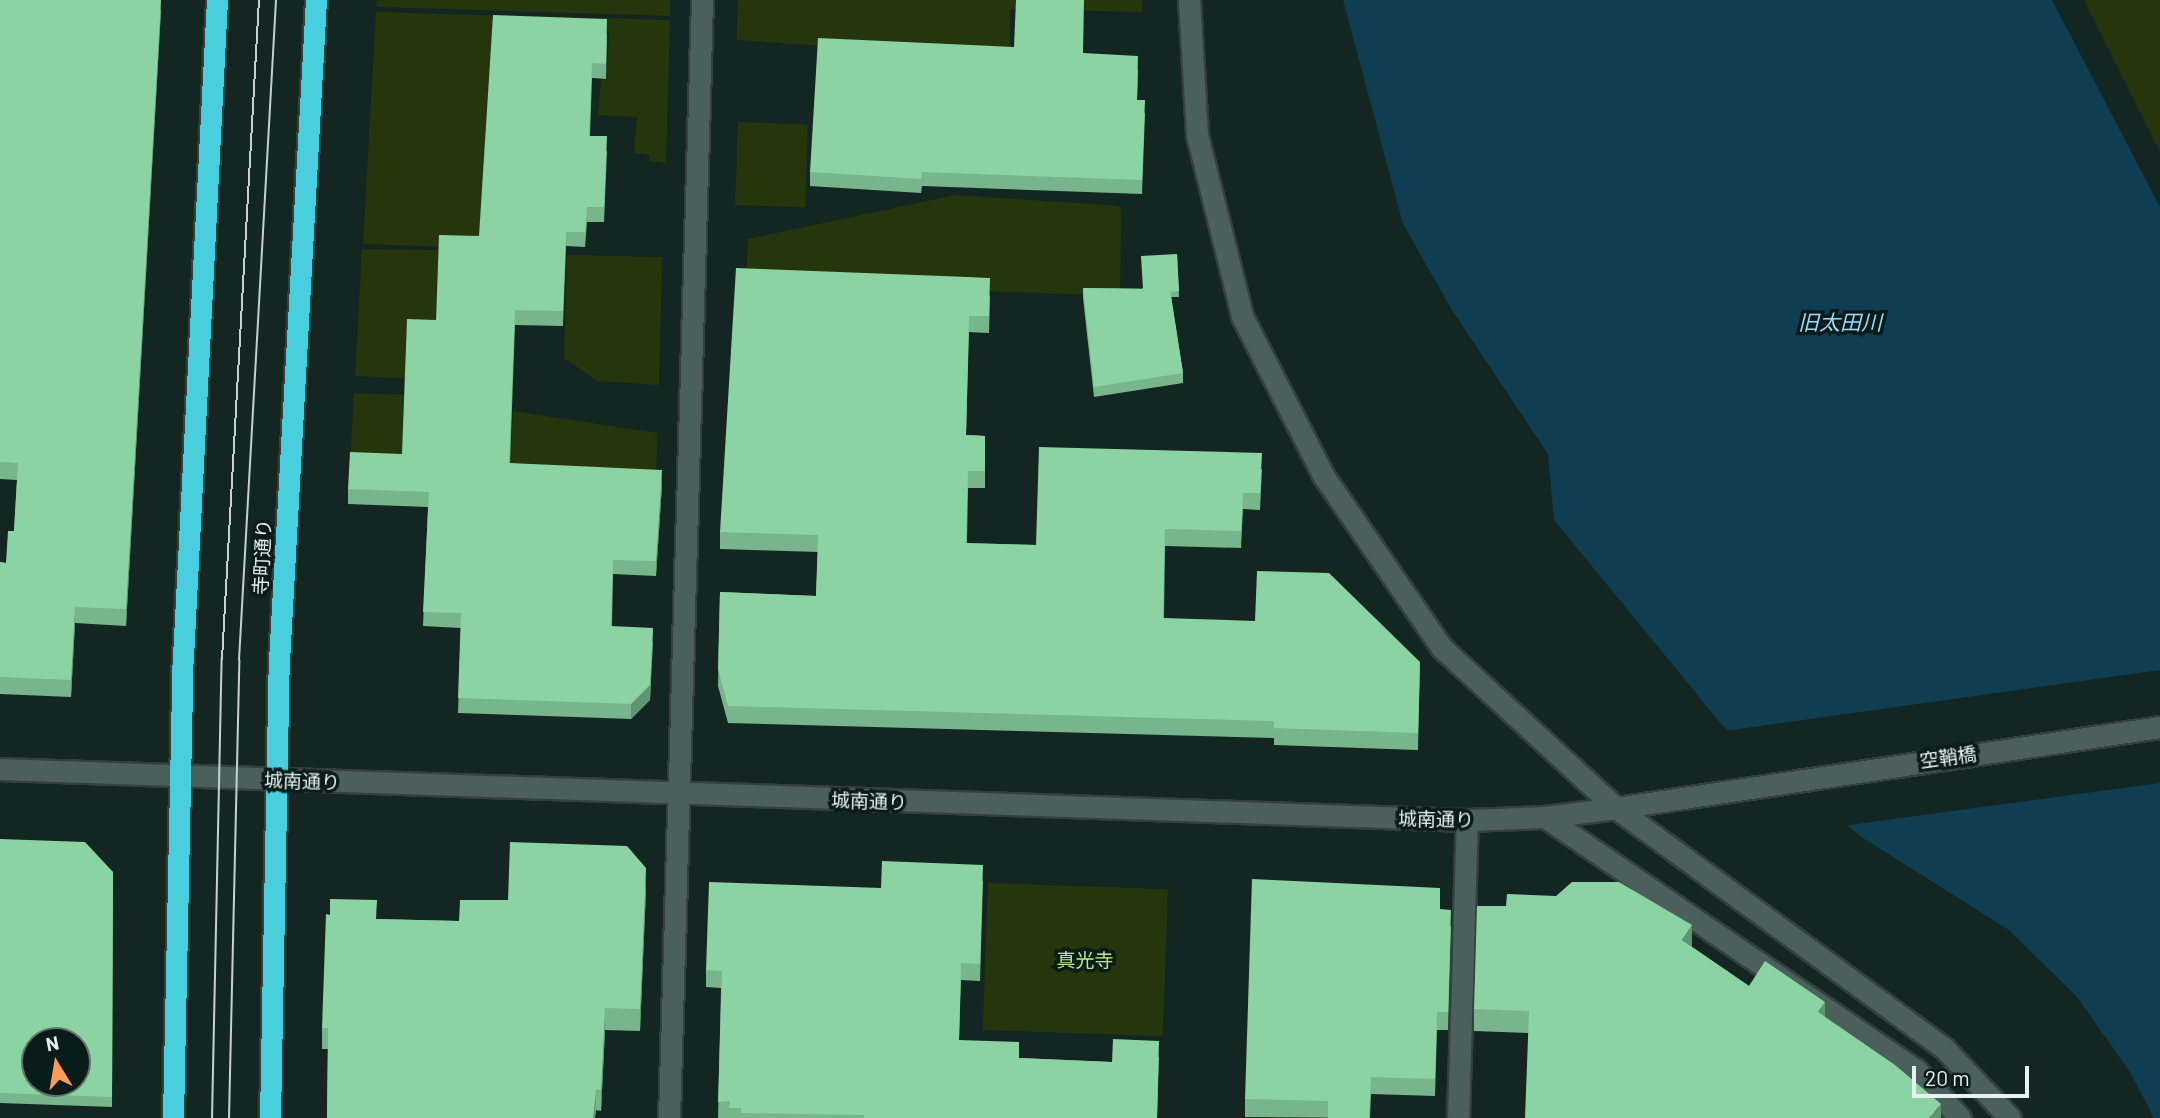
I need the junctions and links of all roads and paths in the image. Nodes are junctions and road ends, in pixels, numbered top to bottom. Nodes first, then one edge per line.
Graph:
1 (217, 0) edge
2 (316, 0) edge
3 (702, 0) edge
4 (1189, 0) edge
5 (2160, 727) edge
6 (0, 769) edge
7 (180, 777) junction
8 (276, 780) junction
9 (1736, 788) joint
10 (679, 795) junction
11 (1616, 808) junction
12 (1545, 817) junction
13 (1467, 820) junction
14 (173, 1118) edge
15 (270, 1118) edge
16 (669, 1118) edge
17 (1458, 1118) edge
18 (1959, 1118) edge
19 (2010, 1118) edge

1 - 7 highway
2 - 8 highway, 寺町通り
3 - 10 street
4 - 11 street
5 - 9 street, 空鞘橋
6 - 7 street, 城南通り
7 - 8 street, 城南通り
7 - 14 highway
8 - 10 street, 城南通り
8 - 15 highway, 寺町通り
9 - 11 street, 城南通り
10 - 13 street, 城南通り
10 - 16 street
11 - 12 street, 城南通り
11 - 19 street
12 - 13 street, 城南通り
12 - 18 street
13 - 17 street

